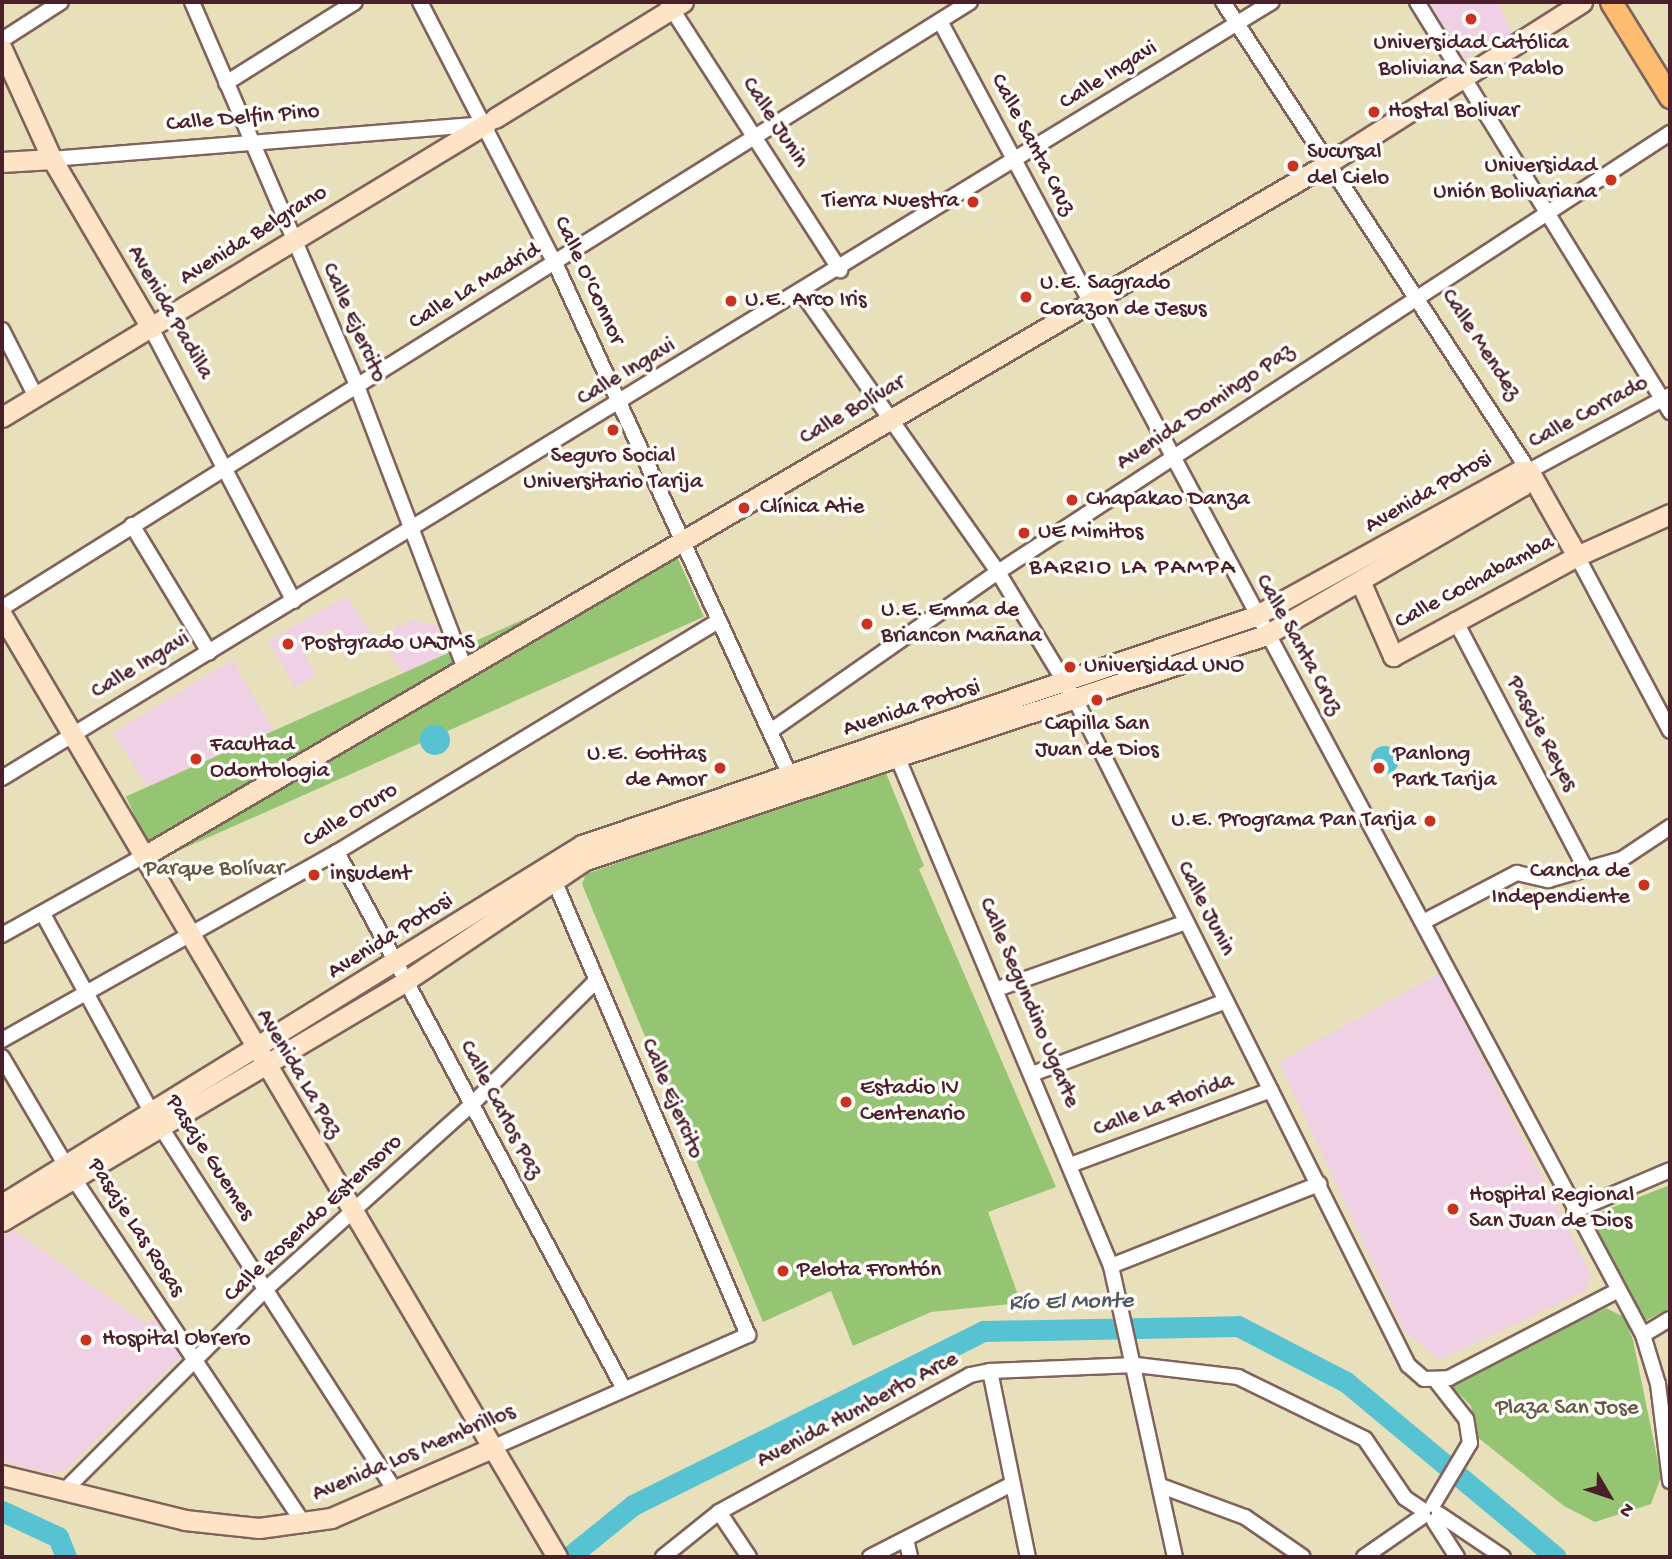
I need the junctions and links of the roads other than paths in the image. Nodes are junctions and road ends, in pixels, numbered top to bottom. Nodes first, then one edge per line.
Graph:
1 (61, 2) edge
2 (192, 2) edge
3 (355, 2) edge
4 (420, 2) edge
5 (970, 2) edge
6 (1223, 2) edge
7 (1272, 2) edge
8 (1417, 2) edge
9 (1582, 2) edge
10 (1611, 2) edge
11 (674, 4) edge
12 (940, 21) junction
13 (1236, 23) junction
14 (2, 40) edge
15 (2, 49) edge
16 (1464, 77) junction
17 (226, 83) junction
18 (1670, 97) edge
19 (491, 121) junction
20 (754, 132) junction
21 (1670, 133) edge
22 (251, 143) junction
23 (52, 159) junction
24 (2, 162) edge
25 (1015, 162) junction
26 (1327, 164) junction
27 (1546, 217) junction
28 (292, 241) junction
29 (556, 265) junction
30 (840, 270) junction
31 (802, 293) junction
32 (1417, 294) junction
33 (1089, 302) junction
34 (151, 328) junction
35 (2, 330) edge
36 (357, 386) junction
37 (36, 397) junction
38 (1667, 397) edge
39 (620, 404) junction
40 (1670, 412) edge
41 (2, 417) edge
42 (887, 419) junction
43 (1172, 460) junction
44 (228, 466) junction
45 (1529, 471) junction
46 (1670, 514) edge
47 (132, 525) junction
48 (413, 526) junction
49 (683, 540) junction
50 (1577, 556) junction
51 (998, 572) junction
52 (1356, 575) junction
53 (294, 601) junction
54 (2, 608) edge
55 (2, 615) edge
56 (1255, 616) junction
57 (1455, 620) junction
58 (719, 621) junction
59 (1266, 635) junction
60 (209, 652) junction
61 (464, 666) junction
62 (1070, 691) junction
63 (772, 730) junction
64 (1670, 731) edge
65 (73, 734) junction
66 (894, 748) junction
67 (2, 778) edge
68 (793, 783) junction
69 (1670, 827) edge
70 (337, 852) junction
71 (144, 856) junction
72 (1586, 870) junction
73 (550, 873) junction
74 (43, 914) junction
75 (1426, 921) junction
76 (1186, 922) junction
77 (4, 930) edge
78 (189, 938) junction
79 (400, 973) junction
80 (596, 982) junction
81 (1000, 988) junction
82 (86, 989) junction
83 (1226, 1001) junction
84 (2, 1040) edge
85 (2, 1057) edge
86 (260, 1058) junction
87 (1032, 1074) junction
88 (1271, 1090) junction
89 (472, 1104) junction
90 (157, 1122) junction
91 (1073, 1164) junction
92 (1670, 1170) edge
93 (70, 1172) junction
94 (1319, 1184) junction
95 (2, 1204) edge
96 (1574, 1211) junction
97 (352, 1214) junction
98 (2, 1221) edge
99 (1111, 1266) junction
100 (267, 1288) junction
101 (1617, 1291) junction
102 (1670, 1319) edge
103 (748, 1335) joint
104 (1643, 1335) junction
105 (1135, 1361) junction
106 (195, 1362) junction
107 (990, 1371) junction
108 (1437, 1382) junction
109 (624, 1389) junction
110 (494, 1447) junction
111 (2, 1475) edge
112 (1670, 1481) edge
113 (1012, 1484) junction
114 (1161, 1486) junction
115 (395, 1490) junction
116 (64, 1491) junction
117 (719, 1512) junction
118 (1430, 1513) junction
119 (305, 1525) junction
120 (906, 1539) junction
121 (557, 1557) edge
122 (663, 1557) edge
123 (749, 1557) edge
124 (870, 1557) edge
125 (909, 1557) edge
126 (1028, 1557) edge
127 (1175, 1557) edge
128 (1303, 1557) edge
129 (1364, 1557) edge
130 (1457, 1557) edge
131 (1503, 1557) edge

1 - 14 street
2 - 17 street, Calle Ejercito
3 - 17 street
4 - 19 street, Calle O'Connor
5 - 12 street, Calle La Madrid
6 - 13 street, Calle Mendez
7 - 13 street, Calle Ingavi
8 - 16 street
9 - 16 street, Calle Bolívar
10 - 18 main road
11 - 19 street, Avenida Belgrano
11 - 20 street, Calle Junin
12 - 20 street, Calle La Madrid
12 - 25 street, Calle Santa Cruz
13 - 25 street, Calle Ingavi
13 - 26 street, Calle Mendez
15 - 23 street, Avenida Padilla
16 - 26 street, Calle Bolívar
16 - 27 street
17 - 22 street, Calle Ejercito
19 - 22 street, Calle Delfin Pino
19 - 28 street, Avenida Belgrano
19 - 29 street, Calle O'Connor
20 - 29 street, Calle La Madrid
20 - 30 street, Calle Junin
21 - 27 street, Avenida Domingo Paz
22 - 23 street, Calle Delfin Pino
22 - 28 street, Calle Ejercito
23 - 24 street, Calle Delfin Pino
23 - 34 street, Avenida Padilla
25 - 30 street, Calle Ingavi
25 - 33 street, Calle Santa Cruz
26 - 32 street, Calle Mendez
26 - 33 street, Calle Bolívar
27 - 32 street, Avenida Domingo Paz
27 - 38 street
28 - 34 street, Avenida Belgrano
28 - 36 street, Calle Ejercito
29 - 36 street, Calle La Madrid
29 - 39 street, Calle O'Connor
30 - 31 street, Calle Ingavi
31 - 39 street, Calle Ingavi
31 - 42 street, Calle Junin
32 - 43 street, Avenida Domingo Paz
32 - 45 street, Calle Mendez
33 - 42 street, Calle Bolívar
33 - 43 street, Calle Santa Cruz
34 - 37 street, Avenida Belgrano
34 - 44 street, Avenida Padilla
35 - 37 street
36 - 44 street, Calle La Madrid
36 - 48 street, Calle Ejercito
37 - 41 street, Avenida Belgrano
38 - 40 street
38 - 45 street, Calle Corrado
39 - 48 street, Calle Ingavi
39 - 49 street, Calle O'Connor
42 - 49 street, Calle Bolívar
42 - 51 street, Calle Junin
43 - 51 street, Avenida Domingo Paz
43 - 56 street, Calle Santa Cruz
44 - 47 street, Calle La Madrid
44 - 53 street, Avenida Padilla
45 - 50 street, Calle Mendez
45 - 52 street, Avenida Potosi
46 - 50 street, Calle Cochabamba
47 - 54 street, Calle La Madrid
47 - 60 street
48 - 53 street, Calle Ingavi
48 - 61 street, Calle Ejercito
49 - 58 street, Calle O'Connor
49 - 61 street, Calle Bolívar
50 - 57 street, Calle Cochabamba
50 - 64 street, Calle Mendez
51 - 62 street, Calle Junin
51 - 63 street, Avenida Domingo Paz
52 - 56 street, Avenida Potosi
52 - 57 street, Calle Cochabamba
52 - 59 street, Avenida Potosi
53 - 60 street, Calle Ingavi
55 - 65 street, Avenida La Paz
56 - 59 street, Calle Santa Cruz
56 - 62 street, Avenida Potosi
57 - 72 street, Pasaje Reyes
58 - 63 street, Calle O'Connor
58 - 70 street, Calle Oruro
59 - 62 street, Avenida Potosi
59 - 75 street, Calle Santa Cruz
60 - 65 street, Calle Ingavi
61 - 71 street, Calle Bolívar
62 - 66 street, Avenida Potosi
62 - 76 street, Calle Junin
63 - 68 street, Calle O'Connor
65 - 67 street, Calle Ingavi
65 - 71 street, Avenida La Paz
66 - 68 street, Avenida Potosi
66 - 81 street, Calle Segundino Ugarte
68 - 73 street, Avenida Potosi
69 - 72 street
70 - 78 street, Calle Oruro
70 - 79 street, Calle Carlos Paz
71 - 74 street
71 - 78 street, Avenida La Paz
72 - 75 street
73 - 79 street, Avenida Potosi
73 - 80 street, Calle Ejercito
74 - 77 street
74 - 82 street, Pasaje Guemes
75 - 96 street, Calle Santa Cruz
76 - 81 street
76 - 83 street, Calle Junin
78 - 82 street, Calle Oruro
78 - 86 street, Avenida La Paz
79 - 86 street, Avenida Potosi
79 - 89 street, Calle Carlos Paz
80 - 89 street, Calle Rosendo Estensoro
80 - 103 street, Calle Ejercito
81 - 87 street, Calle Segundino Ugarte
82 - 84 street, Calle Oruro
82 - 90 street, Pasaje Guemes
83 - 87 street
83 - 88 street, Calle Junin
85 - 93 street, Pasaje Las Rosas
86 - 90 street, Avenida Potosi
86 - 97 street, Avenida La Paz
87 - 91 street, Calle Segundino Ugarte
88 - 91 street, Calle La Florida
88 - 94 street, Calle Junin
89 - 97 street, Calle Rosendo Estensoro
89 - 109 street, Calle Carlos Paz
90 - 93 street, Avenida Potosi
90 - 100 street, Pasaje Guemes
91 - 99 street, Calle Segundino Ugarte
92 - 96 street
93 - 95 street, Avenida Potosi
93 - 98 street, Avenida Potosi
93 - 106 street, Pasaje Las Rosas
94 - 99 street
94 - 108 street, Calle Junin
96 - 101 street, Calle Santa Cruz
97 - 100 street, Calle Rosendo Estensoro
97 - 110 street, Avenida La Paz
99 - 105 street, Calle Segundino Ugarte
100 - 106 street, Calle Rosendo Estensoro
100 - 115 street, Pasaje Guemes
101 - 104 street, Calle Santa Cruz
101 - 108 street
102 - 104 street
103 - 109 street, Avenida Los Membrillos
104 - 112 street
105 - 107 street, Avenida Humberto Arce
105 - 114 street, Calle Segundino Ugarte
105 - 118 street, Avenida Humberto Arce
106 - 116 street, Calle Rosendo Estensoro
106 - 119 street, Pasaje Las Rosas
107 - 113 street
107 - 117 street, Avenida Humberto Arce
108 - 118 street
109 - 110 street, Avenida Los Membrillos
110 - 115 street, Avenida Los Membrillos
110 - 121 street, Avenida La Paz
111 - 116 street, Avenida Los Membrillos
113 - 120 street
113 - 126 street
114 - 127 street, Calle Segundino Ugarte
114 - 128 street
115 - 119 street, Avenida Los Membrillos
116 - 119 street, Avenida Los Membrillos
117 - 122 street, Avenida Humberto Arce
117 - 123 street
118 - 129 street
118 - 130 street
118 - 131 street
120 - 124 street
120 - 125 street

